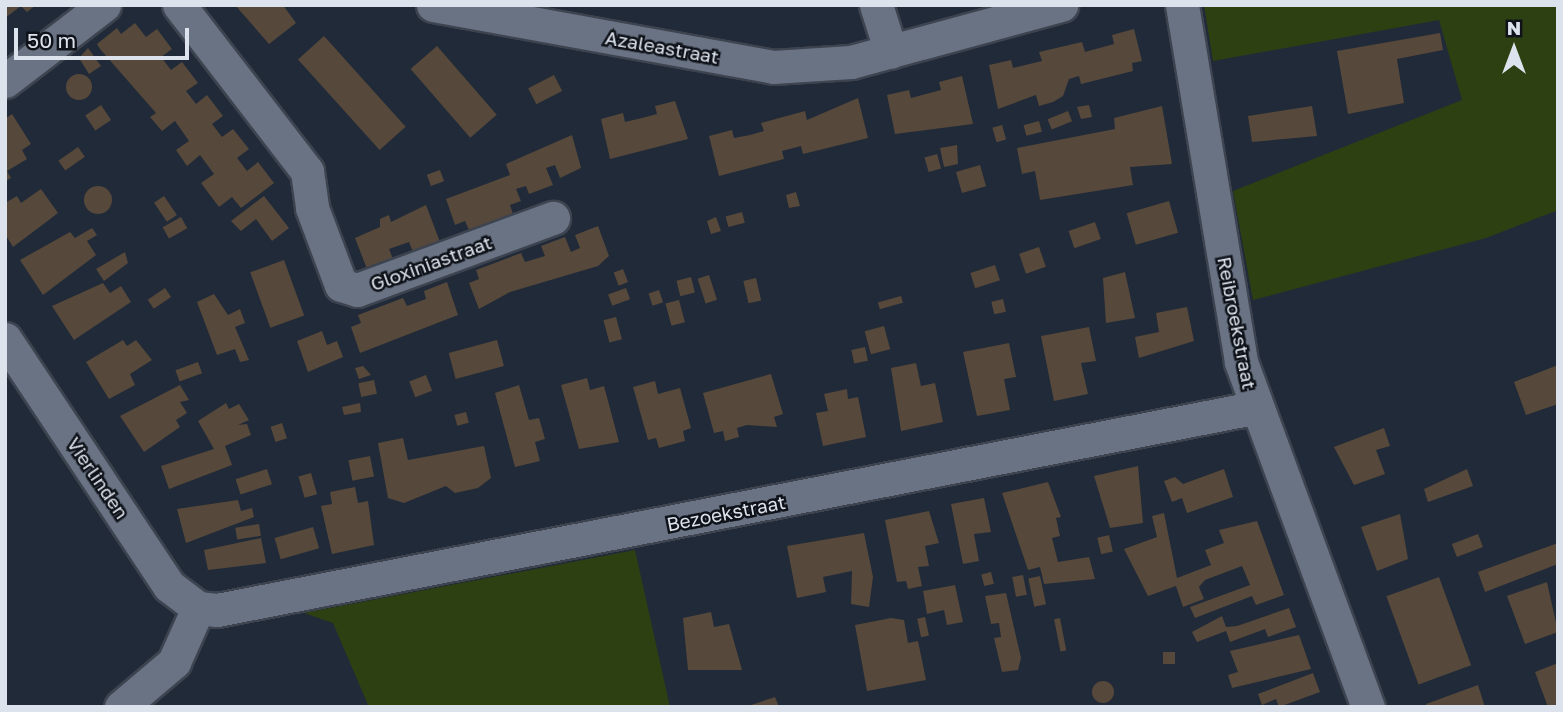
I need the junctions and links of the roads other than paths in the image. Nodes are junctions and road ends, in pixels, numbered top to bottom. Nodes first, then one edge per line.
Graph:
1 (104, 5) edge
2 (179, 5) edge
3 (876, 5) edge
4 (1061, 5) edge
5 (1182, 5) edge
6 (441, 6) edge
7 (891, 52) junction
8 (5, 81) edge
9 (554, 218) dead end
10 (5, 339) edge
11 (1254, 408) junction
12 (198, 608) junction
13 (121, 707) edge
14 (1368, 707) edge

1 - 8 street
2 - 9 street, Gloxiniastraat
3 - 7 street
4 - 7 street, Azaleastraat
5 - 11 street, Reibroekstraat
6 - 7 street, Azaleastraat
10 - 12 street, Vierlinden
11 - 12 street, Bezoekstraat
11 - 14 street, Reibroekstraat
12 - 13 street

